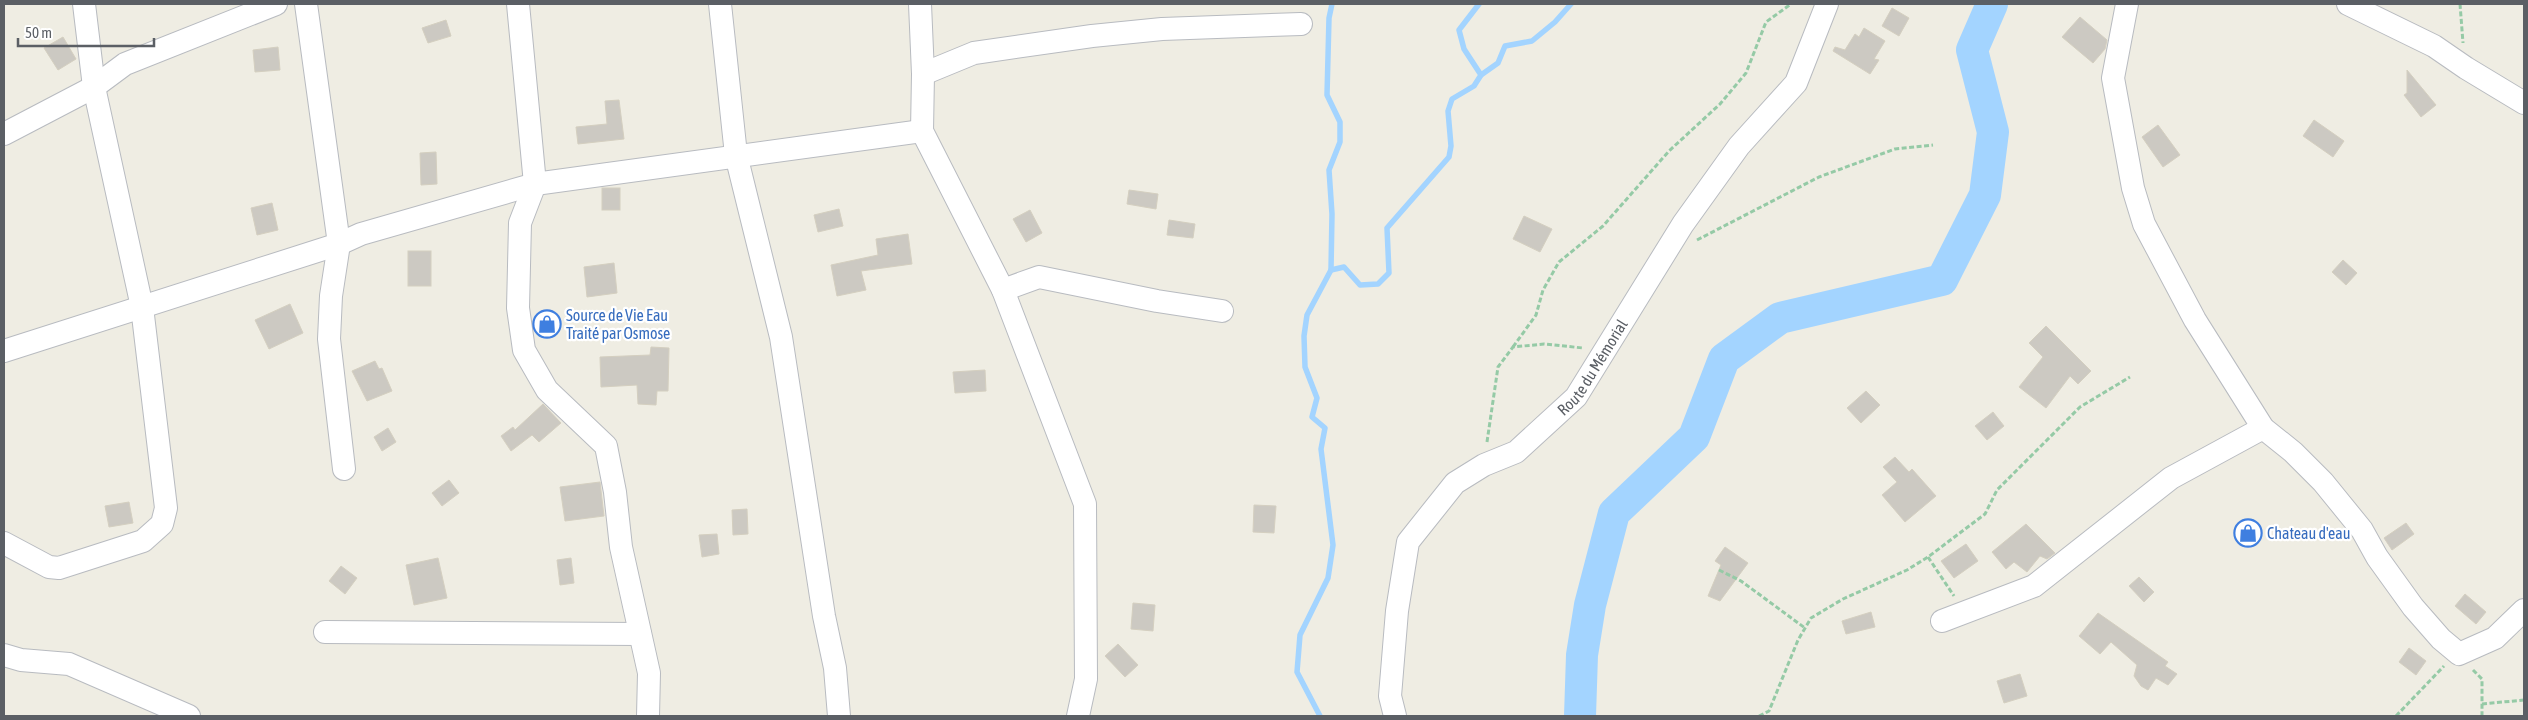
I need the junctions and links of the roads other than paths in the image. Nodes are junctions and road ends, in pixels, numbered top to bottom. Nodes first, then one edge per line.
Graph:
1 (84, 4) edge
2 (276, 4) edge
3 (306, 4) edge
4 (518, 4) edge
5 (720, 4) edge
6 (920, 4) edge
7 (1827, 4) edge
8 (2127, 4) edge
9 (2348, 4) edge
10 (1300, 24) dead end
11 (923, 74) junction
12 (94, 87) junction
13 (2524, 103) edge
14 (922, 131) junction
15 (4, 134) edge
16 (736, 155) junction
17 (535, 184) junction
18 (339, 244) junction
19 (1003, 290) junction
20 (142, 307) junction
21 (1222, 311) dead end
22 (4, 351) edge
23 (2263, 428) junction
24 (344, 469) dead end
25 (4, 543) edge
26 (2524, 610) edge
27 (1942, 621) dead end
28 (325, 632) dead end
29 (640, 634) junction
30 (4, 656) edge
31 (190, 716) edge
32 (648, 716) edge
33 (840, 716) edge
34 (1078, 716) edge
35 (1395, 716) edge

1 - 12 street
2 - 12 street
3 - 18 street
4 - 17 street
5 - 16 street
6 - 11 street
7 - 35 street, Route du Mémorial
8 - 23 street
9 - 13 street
10 - 11 street
11 - 14 street
12 - 15 street
12 - 20 street
14 - 16 street
14 - 19 street
16 - 17 street
16 - 33 street
17 - 18 street
17 - 29 street
18 - 20 street
18 - 24 street
19 - 21 street
19 - 34 street
20 - 22 street
20 - 25 street
23 - 26 street
23 - 27 street
28 - 29 street
29 - 32 street
30 - 31 street

